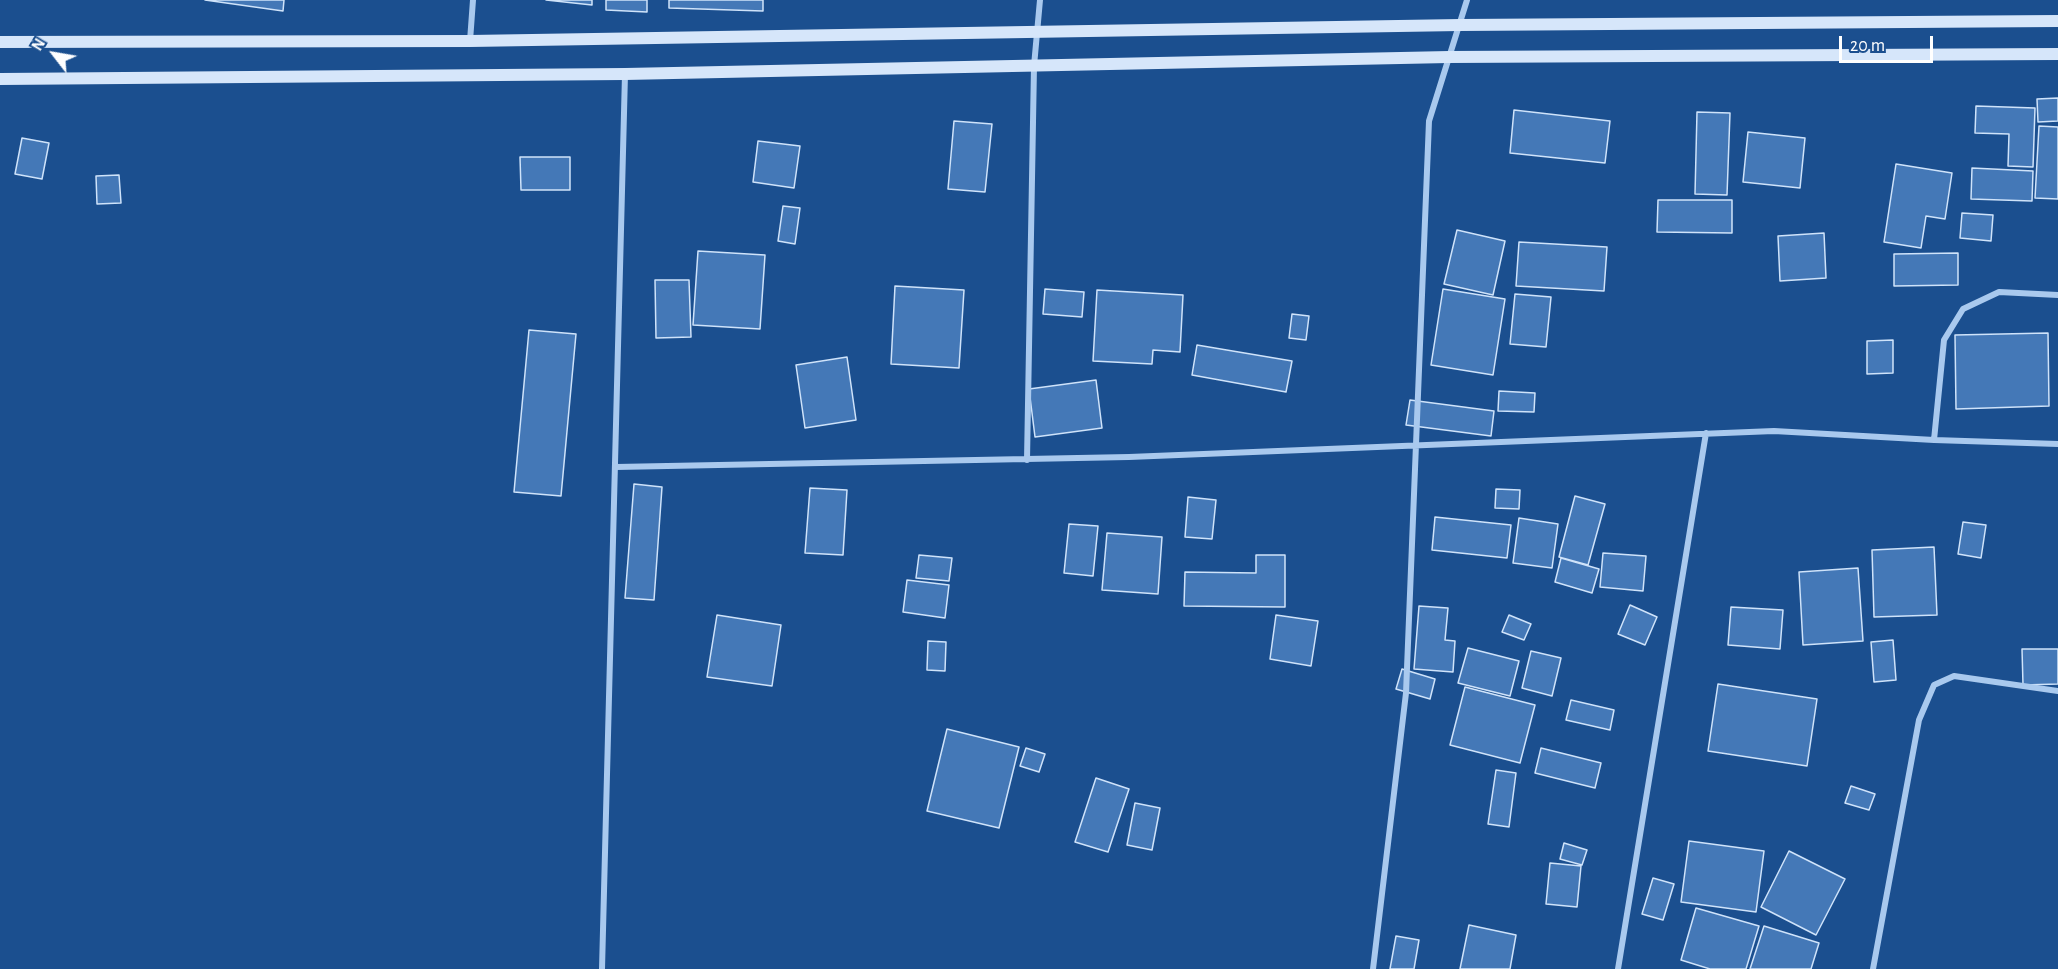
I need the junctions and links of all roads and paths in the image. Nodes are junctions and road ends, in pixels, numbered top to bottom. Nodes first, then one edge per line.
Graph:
1 (473, 0) edge
2 (1040, 0) edge
3 (1467, 0) edge
4 (2058, 21) edge
5 (1460, 26) junction
6 (1037, 32) junction
7 (470, 41) junction
8 (0, 42) edge
9 (2058, 54) edge
10 (1449, 57) junction
11 (1034, 66) junction
12 (625, 74) junction
13 (0, 79) edge
14 (2058, 296) edge
15 (1706, 433) junction
16 (1934, 440) junction
17 (1415, 444) junction
18 (2058, 444) edge
19 (1027, 460) junction
20 (616, 467) junction
21 (2058, 691) edge
22 (602, 969) edge
23 (1373, 969) edge
24 (1618, 969) edge
25 (1873, 969) edge

1 - 7 street
2 - 6 street
3 - 5 street
4 - 5 main road
5 - 6 main road
5 - 10 street
6 - 7 main road
6 - 11 street
7 - 8 main road
9 - 10 main road
10 - 11 main road
10 - 17 street
11 - 12 main road
11 - 19 street
12 - 13 main road
12 - 20 street
14 - 16 street
15 - 16 street
15 - 17 street
15 - 24 street
16 - 18 street
17 - 19 street
17 - 23 street
19 - 20 street
20 - 22 street
21 - 25 street

